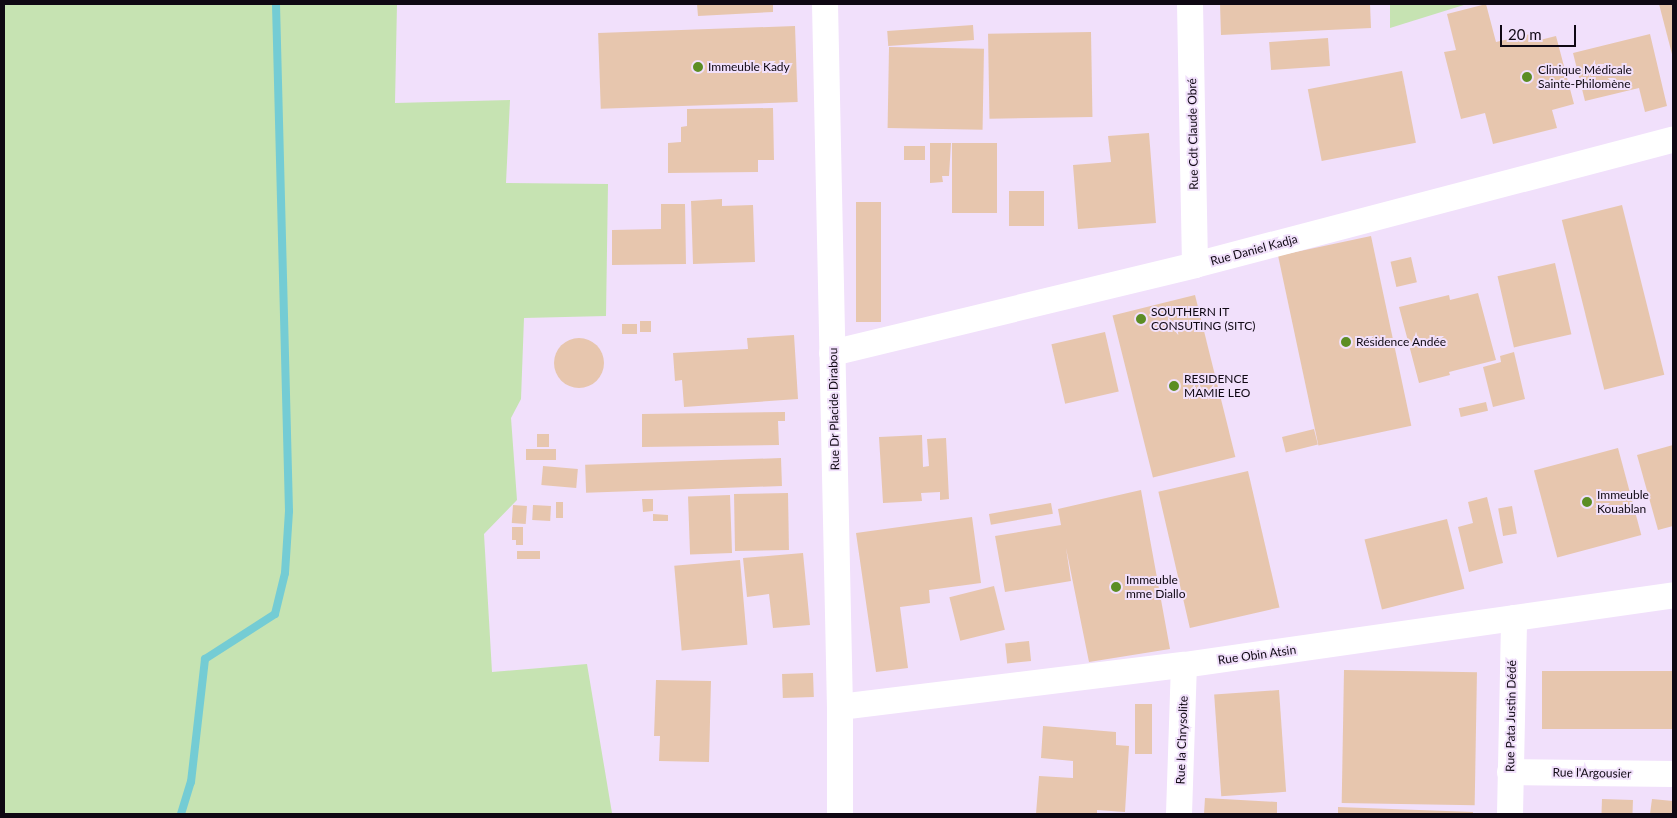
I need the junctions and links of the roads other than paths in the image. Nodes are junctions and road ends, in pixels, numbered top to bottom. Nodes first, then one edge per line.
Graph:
1 (825, 4) edge
2 (1190, 4) edge
3 (1673, 140) edge
4 (1195, 265) junction
5 (832, 353) junction
6 (1673, 595) edge
7 (1514, 618) junction
8 (1184, 665) junction
9 (840, 707) junction
10 (1510, 772) junction
11 (1673, 774) edge
12 (840, 814) edge
13 (1179, 814) edge
14 (1510, 814) edge

1 - 5 street, Rue Dr Placide Dirabou
2 - 4 street, Rue Cdt Claude Obré
3 - 4 street, Rue Daniel Kadja
4 - 5 street, Rue Daniel Kadja
5 - 9 street, Rue Dr Placide Dirabou
6 - 7 street, Rue Obin Atsin
7 - 8 street, Rue Obin Atsin
7 - 10 street, Rue Pata Justin Dédé
8 - 9 street, Rue Obin Atsin
8 - 13 street, Rue la Chrysolite
9 - 12 street, Rue Dr Placide Dirabou
10 - 11 street, Rue l'Argousier
10 - 14 street, Rue Pata Justin Dédé

